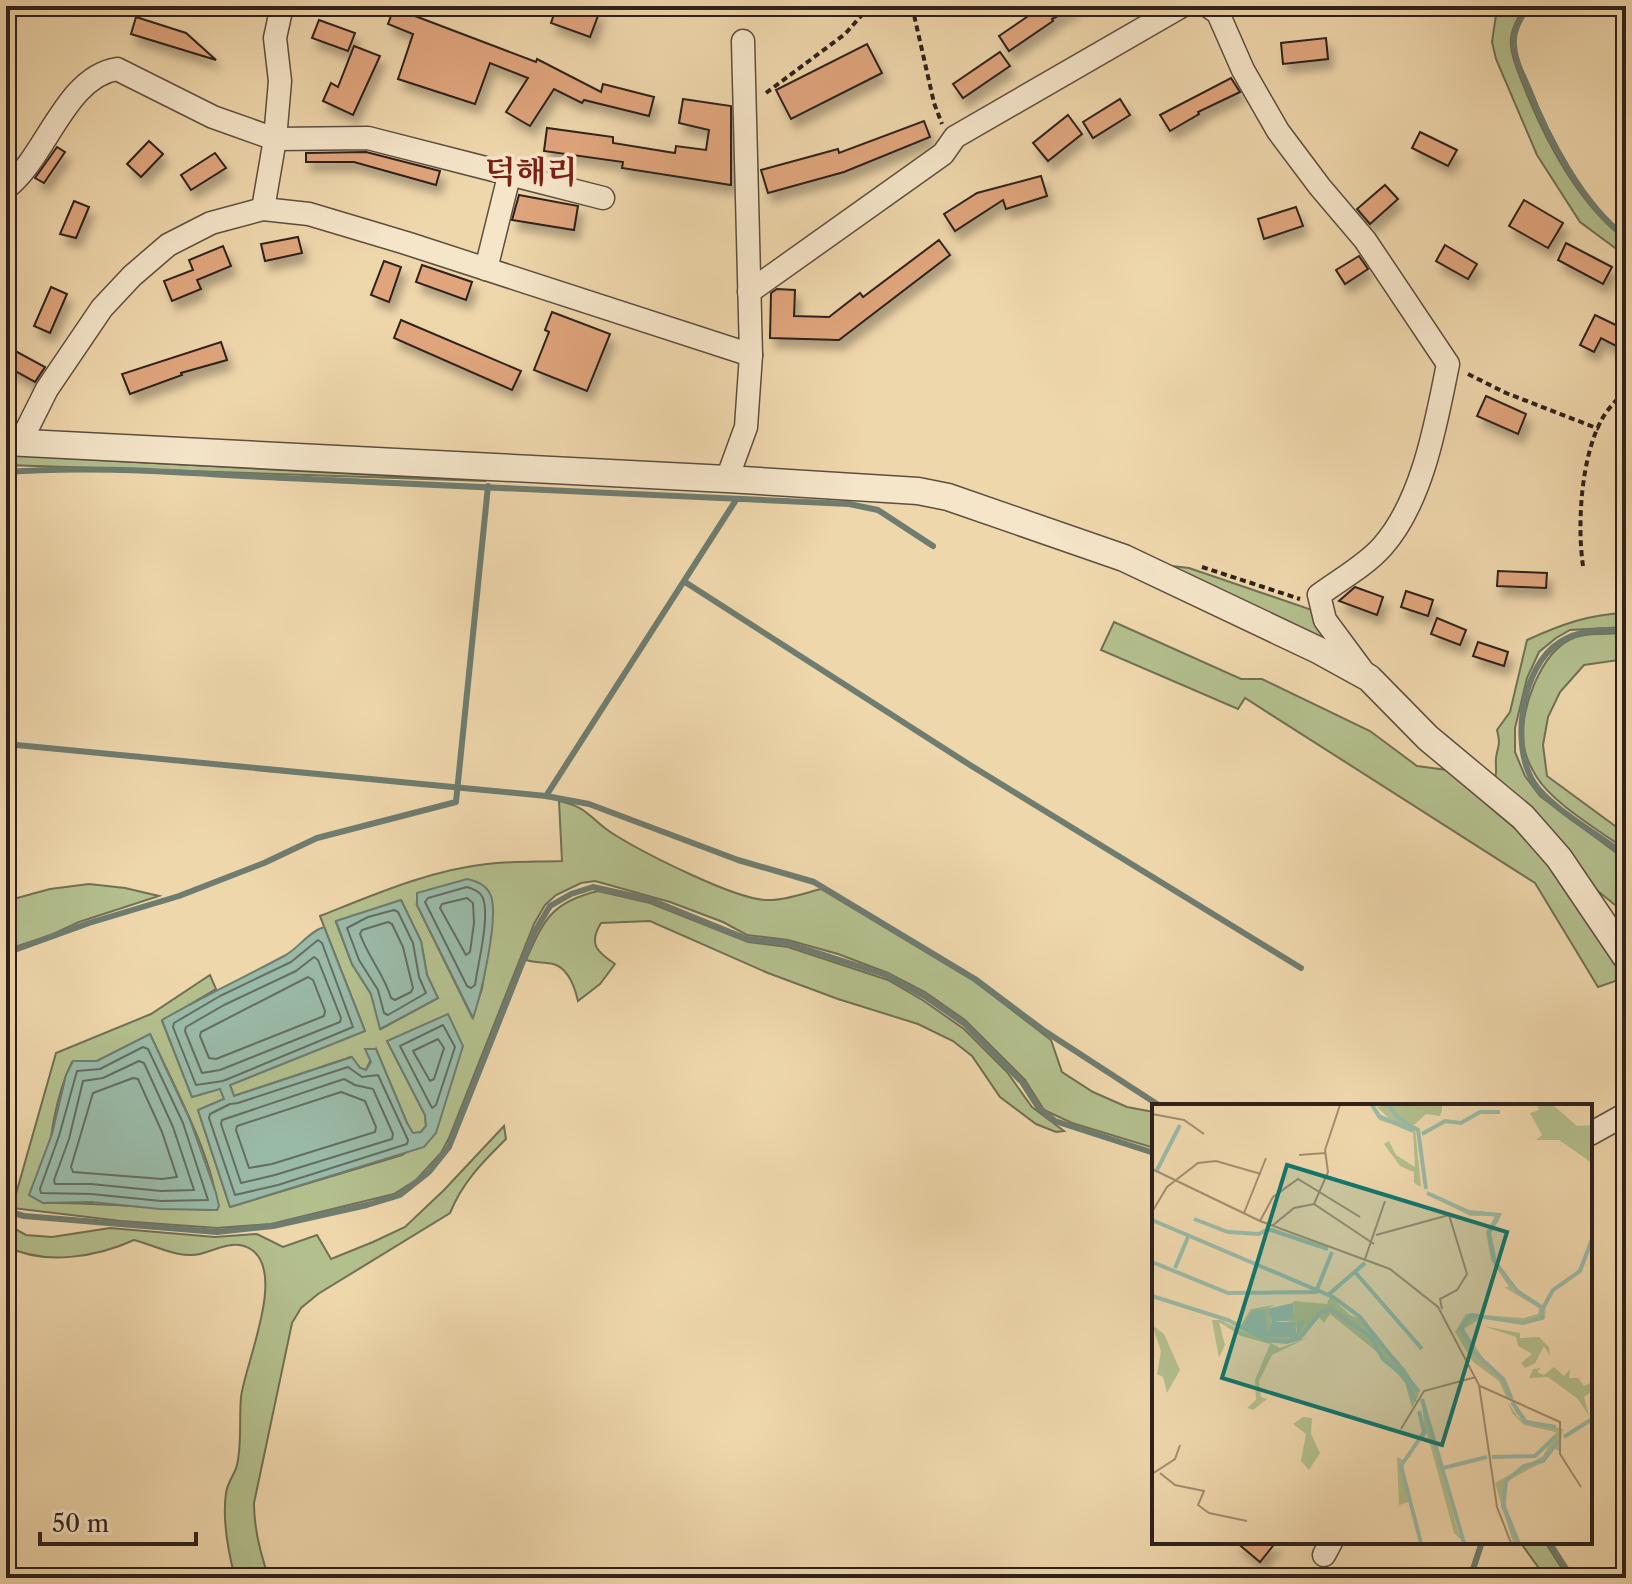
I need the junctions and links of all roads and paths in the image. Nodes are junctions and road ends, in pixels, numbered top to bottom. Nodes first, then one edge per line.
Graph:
1 (282, 6) edge
2 (870, 6) edge
3 (912, 6) edge
4 (1182, 6) edge
5 (1208, 6) edge
6 (743, 41) dead end
7 (743, 113) junction
8 (275, 139) junction
9 (949, 145) junction
10 (509, 176) junction
11 (6, 188) edge
12 (603, 198) dead end
13 (263, 209) junction
14 (486, 269) junction
15 (749, 292) junction
16 (751, 355) junction
17 (1448, 364) junction
18 (1626, 390) edge
19 (1599, 429) junction
20 (13, 443) edge
21 (727, 479) junction
22 (1199, 566) dead end
23 (1583, 566) dead end
24 (1321, 606) junction
25 (1369, 678) junction
26 (1626, 957) edge
27 (1626, 1114) edge
28 (1592, 1133) edge

1 - 8 street
2 - 7 path
3 - 9 path
4 - 9 street
5 - 17 street
6 - 7 street
7 - 15 street
8 - 10 street
8 - 11 street
8 - 13 street
9 - 15 street
10 - 12 street
10 - 14 street
13 - 14 street
13 - 20 street
14 - 16 street
15 - 16 street
16 - 21 street
17 - 19 path
17 - 24 street
18 - 19 path
19 - 23 path
20 - 21 street
21 - 25 street
22 - 24 path
24 - 25 street
25 - 26 street
27 - 28 street

